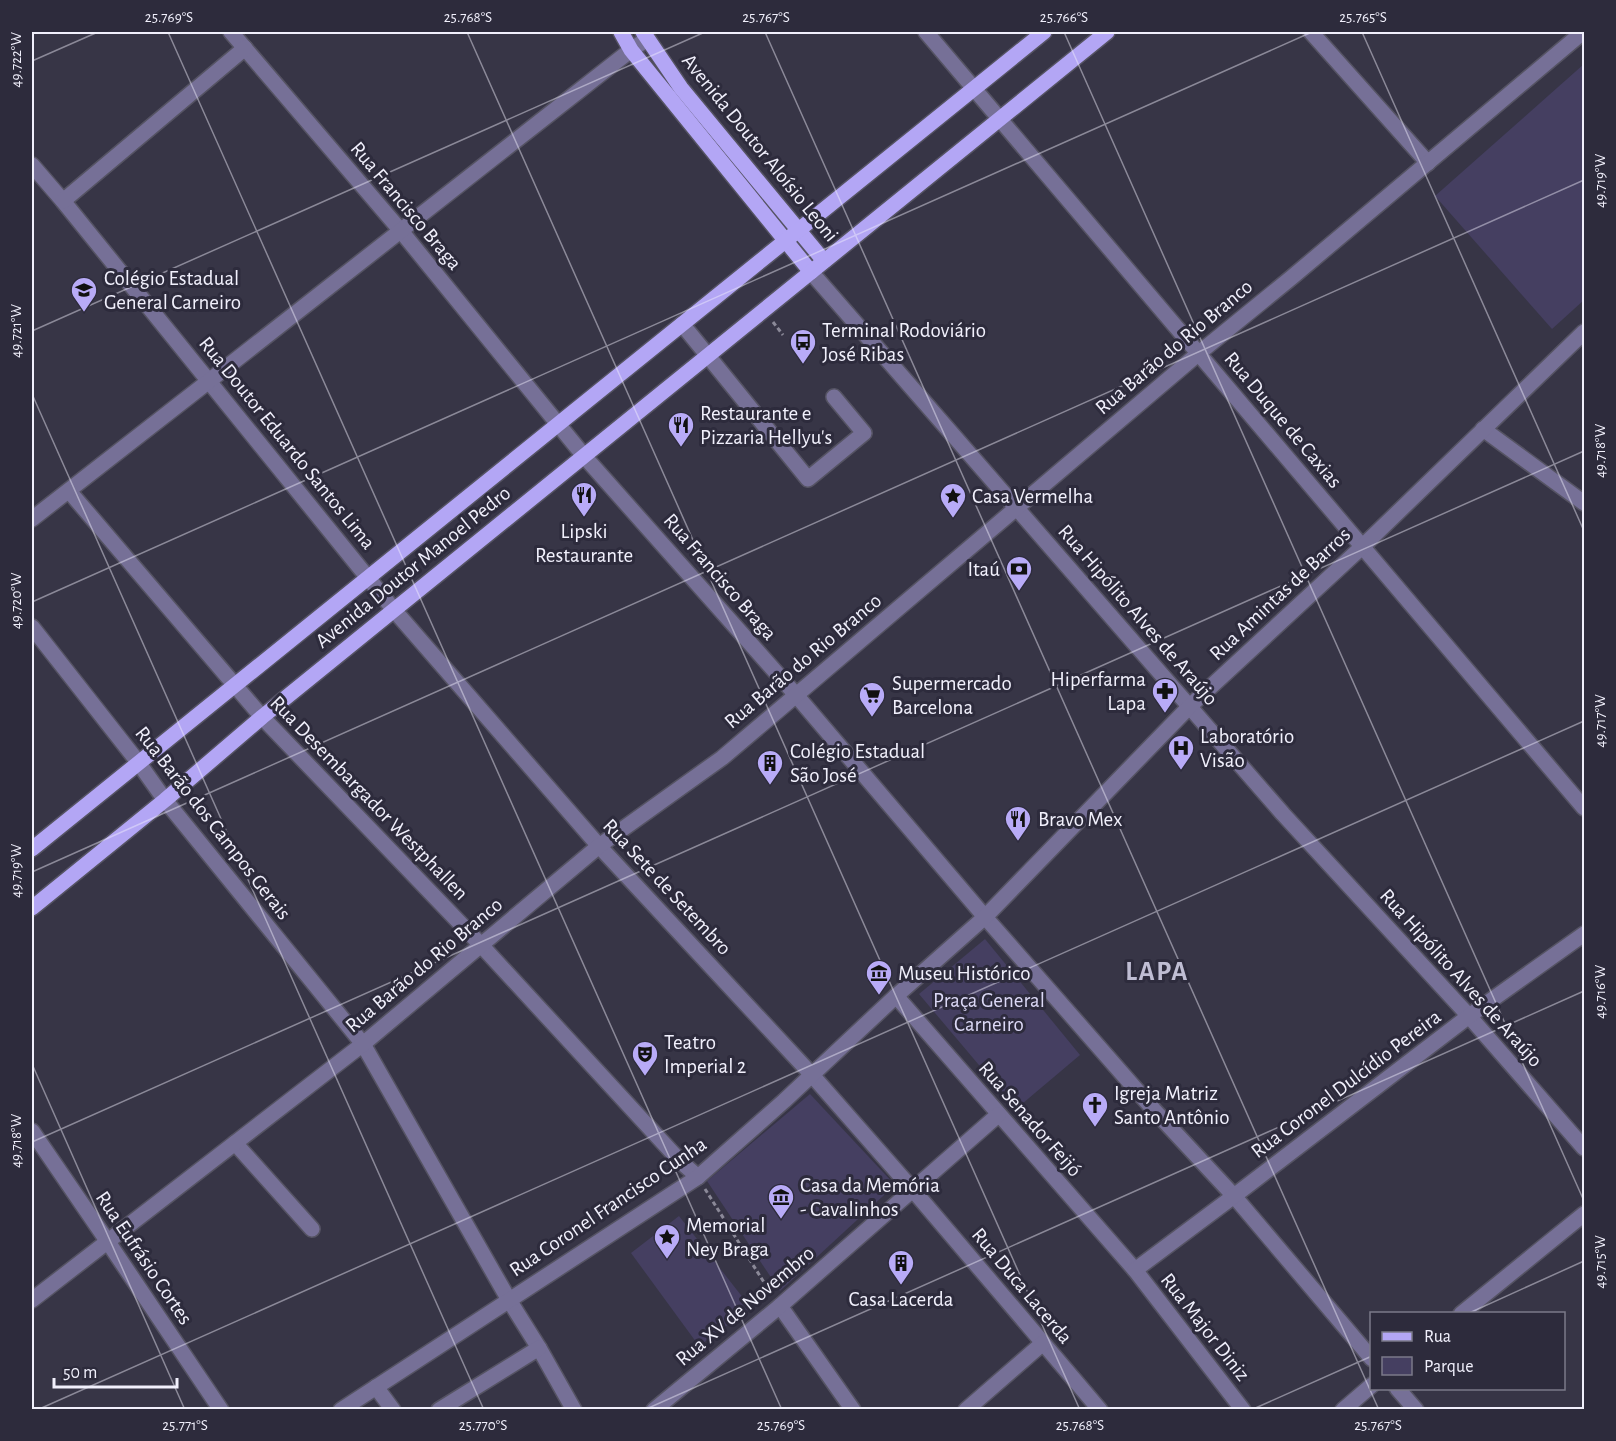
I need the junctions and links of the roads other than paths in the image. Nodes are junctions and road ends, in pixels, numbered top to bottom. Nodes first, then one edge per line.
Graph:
1 (231, 32) edge
2 (621, 32) edge
3 (926, 32) edge
4 (1044, 32) edge
5 (1107, 32) edge
6 (1311, 32) edge
7 (1583, 32) edge
8 (645, 35) edge
9 (245, 48) junction
10 (631, 50) junction
11 (974, 88) junction
12 (1001, 118) junction
13 (1428, 163) junction
14 (32, 165) edge
15 (63, 201) junction
16 (798, 230) junction
17 (401, 231) junction
18 (784, 241) junction
19 (824, 261) junction
20 (811, 272) junction
21 (682, 324) junction
22 (1584, 332) edge
23 (1199, 353) junction
24 (707, 356) junction
25 (209, 381) junction
26 (834, 397) dead end
27 (558, 423) junction
28 (1483, 429) junction
29 (584, 456) junction
30 (69, 490) junction
31 (1584, 503) edge
32 (1016, 507) junction
33 (32, 519) edge
34 (1362, 546) junction
35 (368, 577) junction
36 (394, 610) junction
37 (32, 627) edge
38 (234, 685) junction
39 (796, 695) junction
40 (1190, 706) junction
41 (262, 717) junction
42 (138, 762) junction
43 (165, 800) junction
44 (1584, 808) edge
45 (599, 846) junction
46 (32, 849) edge
47 (32, 908) edge
48 (985, 917) junction
49 (1584, 934) edge
50 (481, 945) junction
51 (896, 996) junction
52 (1469, 1016) junction
53 (363, 1044) junction
54 (812, 1075) junction
55 (998, 1115) junction
56 (32, 1131) edge
57 (235, 1143) junction
58 (1584, 1148) edge
59 (698, 1177) junction
60 (913, 1190) junction
61 (1234, 1196) junction
62 (1584, 1214) edge
63 (312, 1229) dead end
64 (108, 1242) junction
65 (1135, 1270) junction
66 (32, 1300) edge
67 (508, 1300) junction
68 (780, 1306) junction
69 (1463, 1312) edge
70 (1043, 1343) junction
71 (539, 1348) junction
72 (1370, 1358) edge
73 (1370, 1386) edge
74 (376, 1387) junction
75 (1398, 1390) edge
76 (221, 1410) edge
77 (341, 1410) edge
78 (393, 1410) edge
79 (438, 1410) edge
80 (573, 1410) edge
81 (654, 1410) edge
82 (853, 1410) edge
83 (966, 1410) edge
84 (1100, 1410) edge
85 (1243, 1410) edge
86 (1343, 1410) edge
87 (1416, 1410) edge

1 - 9 street, Rua Francisco Braga
2 - 10 main road, Avenida Doutor Aloísio Leoni
3 - 11 street, Rua Duque de Caxias
4 - 11 main road, Avenida Doutor Manoel Pedro
5 - 12 main road, Avenida Doutor Manoel Pedro
6 - 13 street
7 - 13 street, Rua Barão do Rio Branco
8 - 10 street
8 - 16 main road, Avenida Doutor Aloísio Leoni
9 - 15 street
9 - 17 street, Rua Francisco Braga
10 - 17 street
10 - 18 main road, Avenida Doutor Aloísio Leoni
11 - 12 street, Rua Duque de Caxias
11 - 16 main road, Avenida Doutor Manoel Pedro
12 - 19 main road, Avenida Doutor Manoel Pedro
12 - 23 street, Rua Duque de Caxias
13 - 23 street, Rua Barão do Rio Branco
14 - 15 street, Rua Doutor Eduardo Santos Lima
15 - 25 street, Rua Doutor Eduardo Santos Lima
16 - 18 main road, Avenida Doutor Manoel Pedro
16 - 19 main road, Avenida Doutor Aloísio Leoni
17 - 25 street
17 - 27 street, Rua Francisco Braga
18 - 20 main road, Rua Hipólito Alves de Araújo
18 - 21 main road, Avenida Doutor Manoel Pedro
19 - 20 main road, Avenida Doutor Manoel Pedro
20 - 24 main road, Avenida Doutor Manoel Pedro
20 - 32 street, Rua Hipólito Alves de Araújo
21 - 24 street
21 - 27 main road, Avenida Doutor Manoel Pedro
22 - 28 street, Rua Amintas de Barros
23 - 32 street, Rua Barão do Rio Branco
23 - 34 street, Rua Duque de Caxias
24 - 26 street
24 - 29 main road, Avenida Doutor Manoel Pedro
25 - 30 street
25 - 35 street, Rua Doutor Eduardo Santos Lima
27 - 29 street, Rua Francisco Braga
27 - 35 main road, Avenida Doutor Manoel Pedro
28 - 31 street
28 - 34 street, Rua Amintas de Barros
29 - 36 main road, Avenida Doutor Manoel Pedro
29 - 39 street, Rua Francisco Braga
30 - 33 street
30 - 38 street, Rua Desembargador Westphallen
32 - 39 street, Rua Barão do Rio Branco
32 - 40 street, Rua Hipólito Alves de Araújo
34 - 40 street, Rua Amintas de Barros
34 - 44 street, Rua Duque de Caxias
35 - 36 street, Rua Doutor Eduardo Santos Lima
35 - 38 main road, Avenida Doutor Manoel Pedro
36 - 41 main road, Avenida Doutor Manoel Pedro
36 - 45 street, Rua Sete de Setembro
37 - 42 street, Rua Barão dos Campos Gerais
38 - 41 street, Rua Desembargador Westphallen
38 - 42 main road, Avenida Doutor Manoel Pedro
39 - 45 street, Rua Barão do Rio Branco
39 - 48 street, Rua Francisco Braga
40 - 48 street, Rua Amintas de Barros
40 - 52 street, Rua Hipólito Alves de Araújo
41 - 43 main road, Avenida Doutor Manoel Pedro
41 - 50 street, Rua Desembargador Westphallen
42 - 43 street, Rua Barão dos Campos Gerais
42 - 46 main road, Avenida Doutor Manoel Pedro
43 - 47 main road, Avenida Doutor Manoel Pedro
43 - 53 street, Rua Barão dos Campos Gerais
45 - 50 street, Rua Barão do Rio Branco
45 - 54 street, Rua Sete de Setembro
48 - 51 street, Rua Coronel Francisco Cunha
48 - 61 street, Rua Francisco Braga
49 - 52 street, Rua Coronel Dulcídio Pereira
50 - 53 street, Rua Barão do Rio Branco
50 - 59 street, Rua Desembargador Westphallen
51 - 54 street, Rua Coronel Francisco Cunha
51 - 55 street, Rua Senador Feijó
52 - 58 street, Rua Hipólito Alves de Araújo
52 - 61 street, Rua Coronel Dulcídio Pereira
53 - 57 street, Rua Barão do Rio Branco
53 - 67 street, Rua Barão dos Campos Gerais
54 - 59 street, Rua Coronel Francisco Cunha
54 - 60 street, Rua Sete de Setembro
55 - 60 street, Rua XV de Novembro
55 - 65 street, Rua Senador Feijó
56 - 64 street, Rua Eufrásio Cortes
57 - 63 street
57 - 64 street, Rua Barão do Rio Branco
59 - 67 street, Rua Coronel Francisco Cunha
60 - 68 street, Rua XV de Novembro
60 - 70 street, Rua Duca Lacerda
61 - 65 street, Rua Coronel Dulcídio Pereira
61 - 72 street, Rua Francisco Braga
62 - 69 street
64 - 66 street, Rua Barão do Rio Branco
64 - 76 street, Rua Eufrásio Cortes
65 - 85 street, Rua Major Diniz
67 - 71 street, Rua Barão dos Campos Gerais
67 - 74 street, Rua Coronel Francisco Cunha
68 - 81 street, Rua XV de Novembro
68 - 82 street
70 - 83 street
70 - 84 street, Rua Duca Lacerda
71 - 79 street
71 - 80 street, Rua Barão dos Campos Gerais
73 - 86 street
74 - 77 street, Rua Coronel Francisco Cunha
74 - 78 street
75 - 87 street

